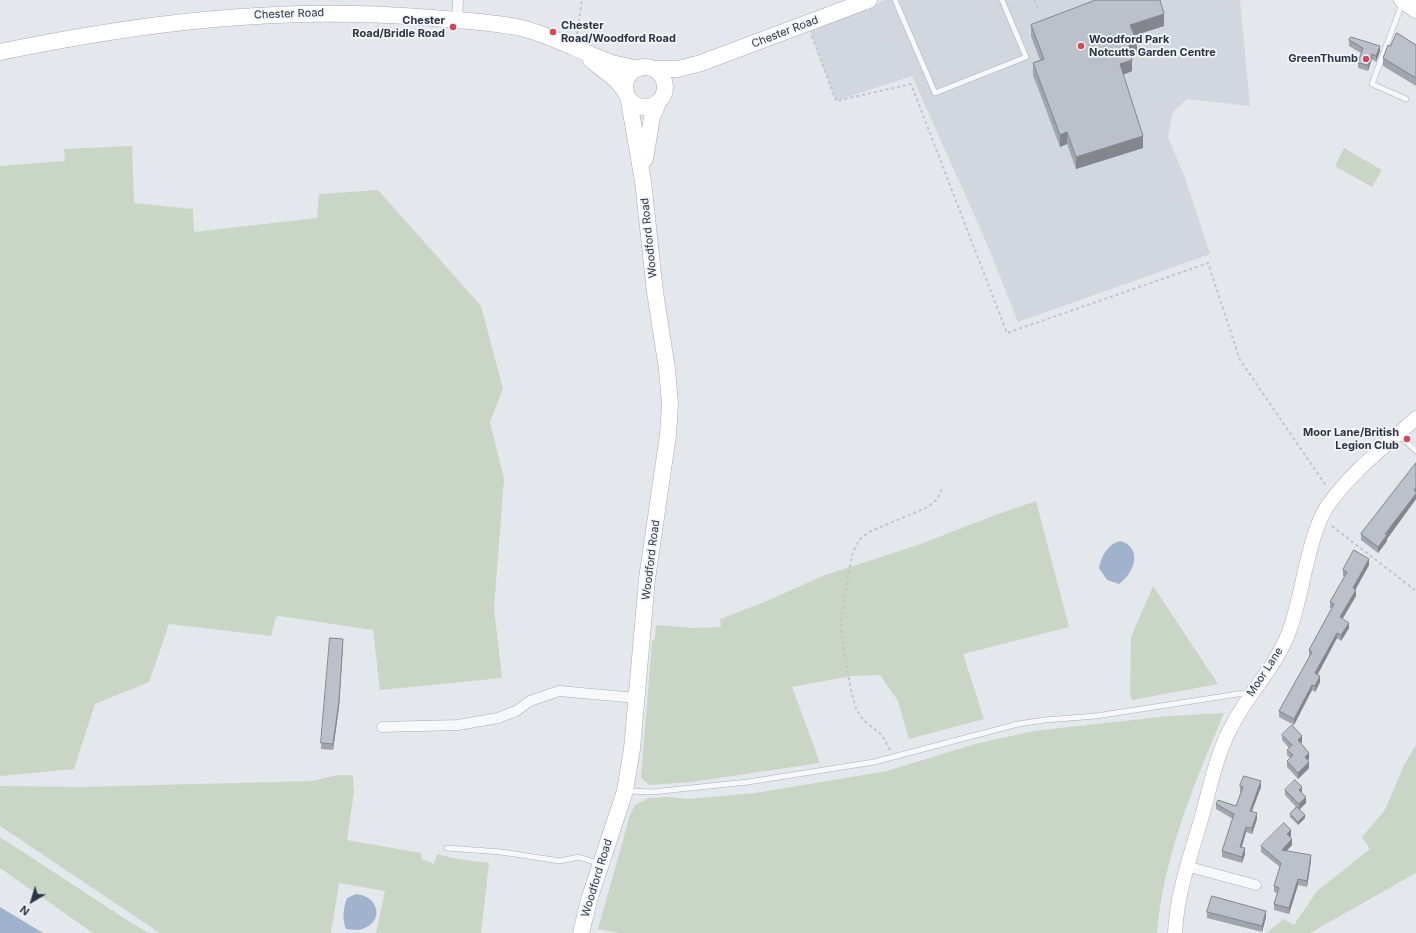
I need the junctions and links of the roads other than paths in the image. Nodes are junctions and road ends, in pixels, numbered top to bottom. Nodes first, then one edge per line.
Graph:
1 (458, 0) edge
2 (869, 0) edge
3 (896, 0) edge
4 (1002, 0) edge
5 (1402, 0) edge
6 (1416, 10) edge
7 (457, 20) junction
8 (575, 48) junction
9 (0, 52) edge
10 (701, 63) junction
11 (637, 69) junction
12 (654, 69) junction
13 (627, 96) junction
14 (1406, 99) dead end
15 (661, 100) junction
16 (643, 181) junction
17 (1416, 418) edge
18 (1398, 434) junction
19 (1416, 451) edge
20 (1252, 692) junction
21 (637, 698) junction
22 (382, 727) dead end
23 (625, 791) junction
24 (447, 848) dead end
25 (600, 864) junction
26 (1186, 866) junction
27 (1256, 885) dead end
28 (581, 933) edge
29 (1175, 933) edge

1 - 7 street
2 - 10 main road, Chester Road
3 - 4 lane
5 - 6 main road
5 - 14 lane
7 - 8 main road, Chester Road
7 - 9 main road, Chester Road
8 - 11 main road, Chester Road
8 - 13 main road, Chester Road
10 - 12 main road, Chester Road
10 - 15 main road, Chester Road
11 - 12 main road
11 - 13 main road
12 - 15 main road
13 - 15 main road
13 - 16 main road, Woodford Road
15 - 16 main road, Woodford Road
16 - 21 main road, Woodford Road
17 - 18 street, Moor Lane
18 - 19 lane
18 - 20 street, Moor Lane
20 - 23 lane
20 - 26 street, Moor Lane
21 - 22 street
21 - 23 main road, Woodford Road
23 - 25 main road, Woodford Road
24 - 25 lane
25 - 28 main road, Woodford Road
26 - 27 street
26 - 29 street, Moor Lane

